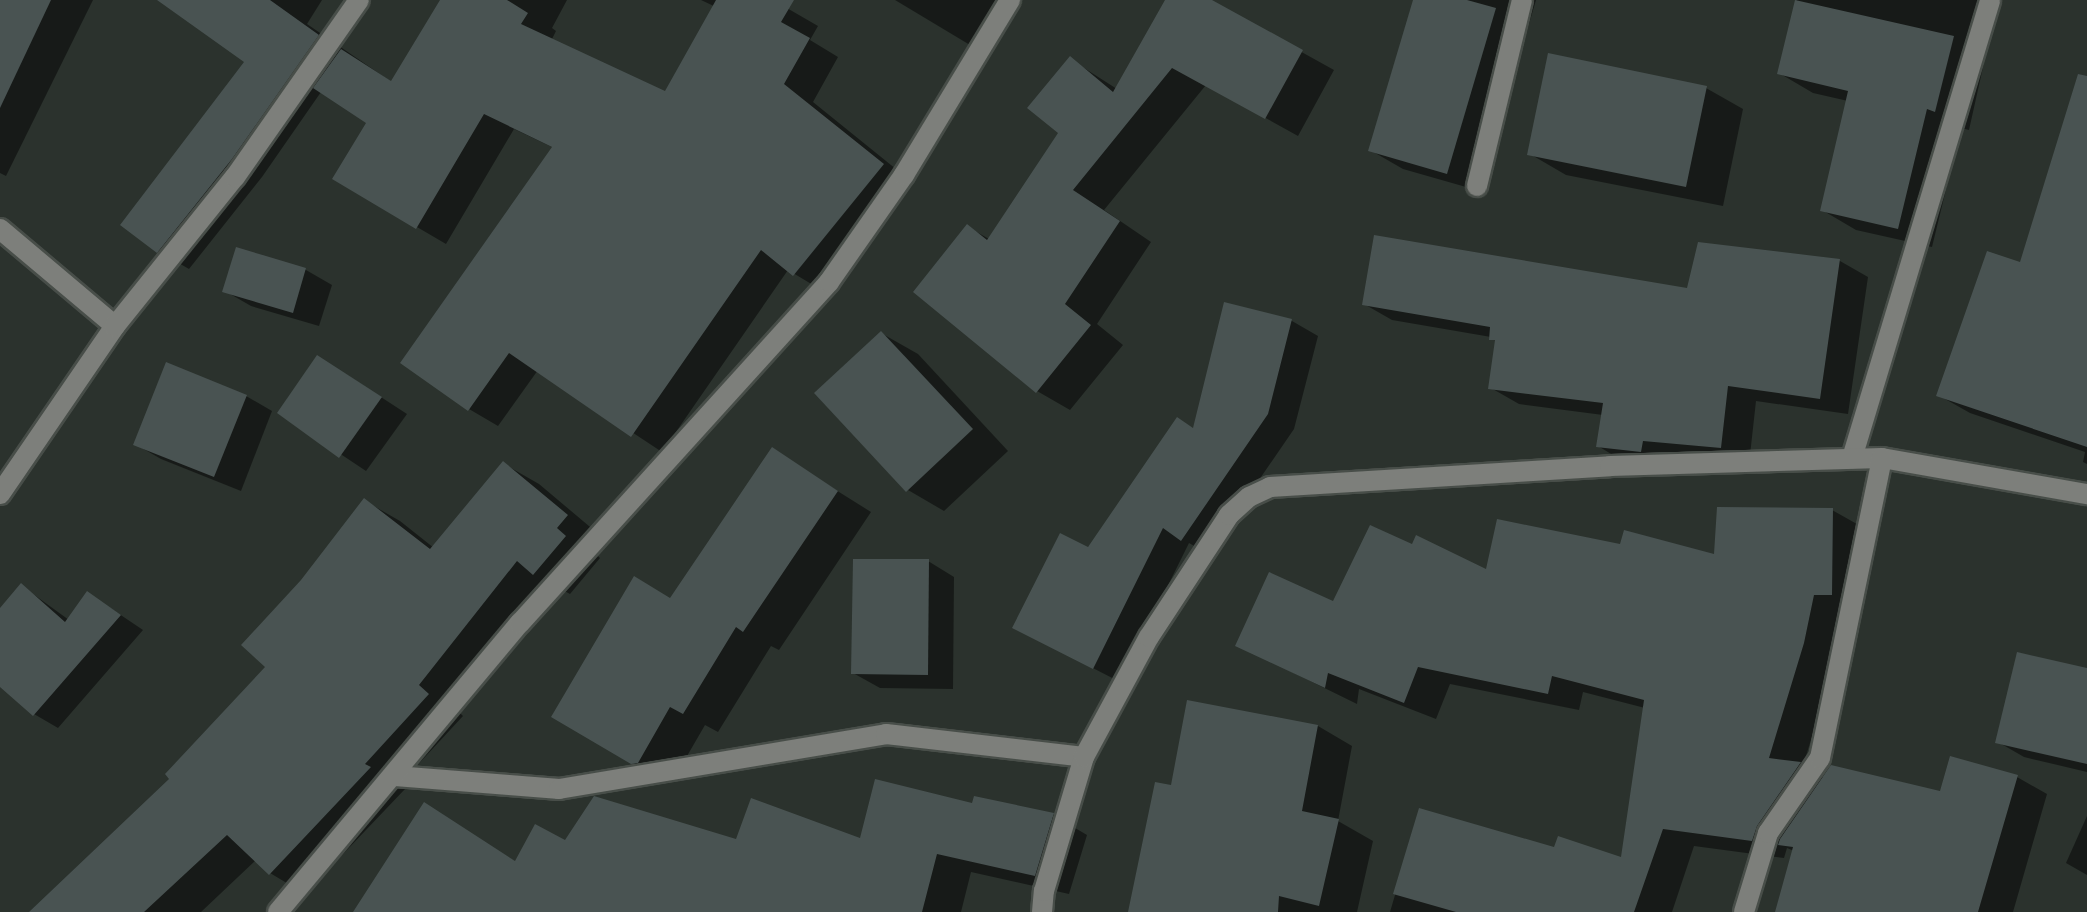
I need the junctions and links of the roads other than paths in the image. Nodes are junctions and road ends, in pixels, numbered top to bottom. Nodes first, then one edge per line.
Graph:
1 (359, 0) edge
2 (1010, 0) edge
3 (1522, 0) edge
4 (1990, 0) edge
5 (1477, 186) dead end
6 (0, 229) edge
7 (115, 326) junction
8 (1852, 458) junction
9 (1882, 458) junction
10 (0, 494) edge
11 (2087, 494) edge
12 (1084, 757) junction
13 (395, 776) junction
14 (278, 912) edge
15 (1042, 912) edge
16 (1744, 912) edge

1 - 7 street
2 - 13 street
3 - 5 street
4 - 8 street
6 - 7 street
7 - 10 street
8 - 9 street
8 - 12 street
9 - 11 street
9 - 16 street
12 - 13 street
12 - 15 street
13 - 14 street

